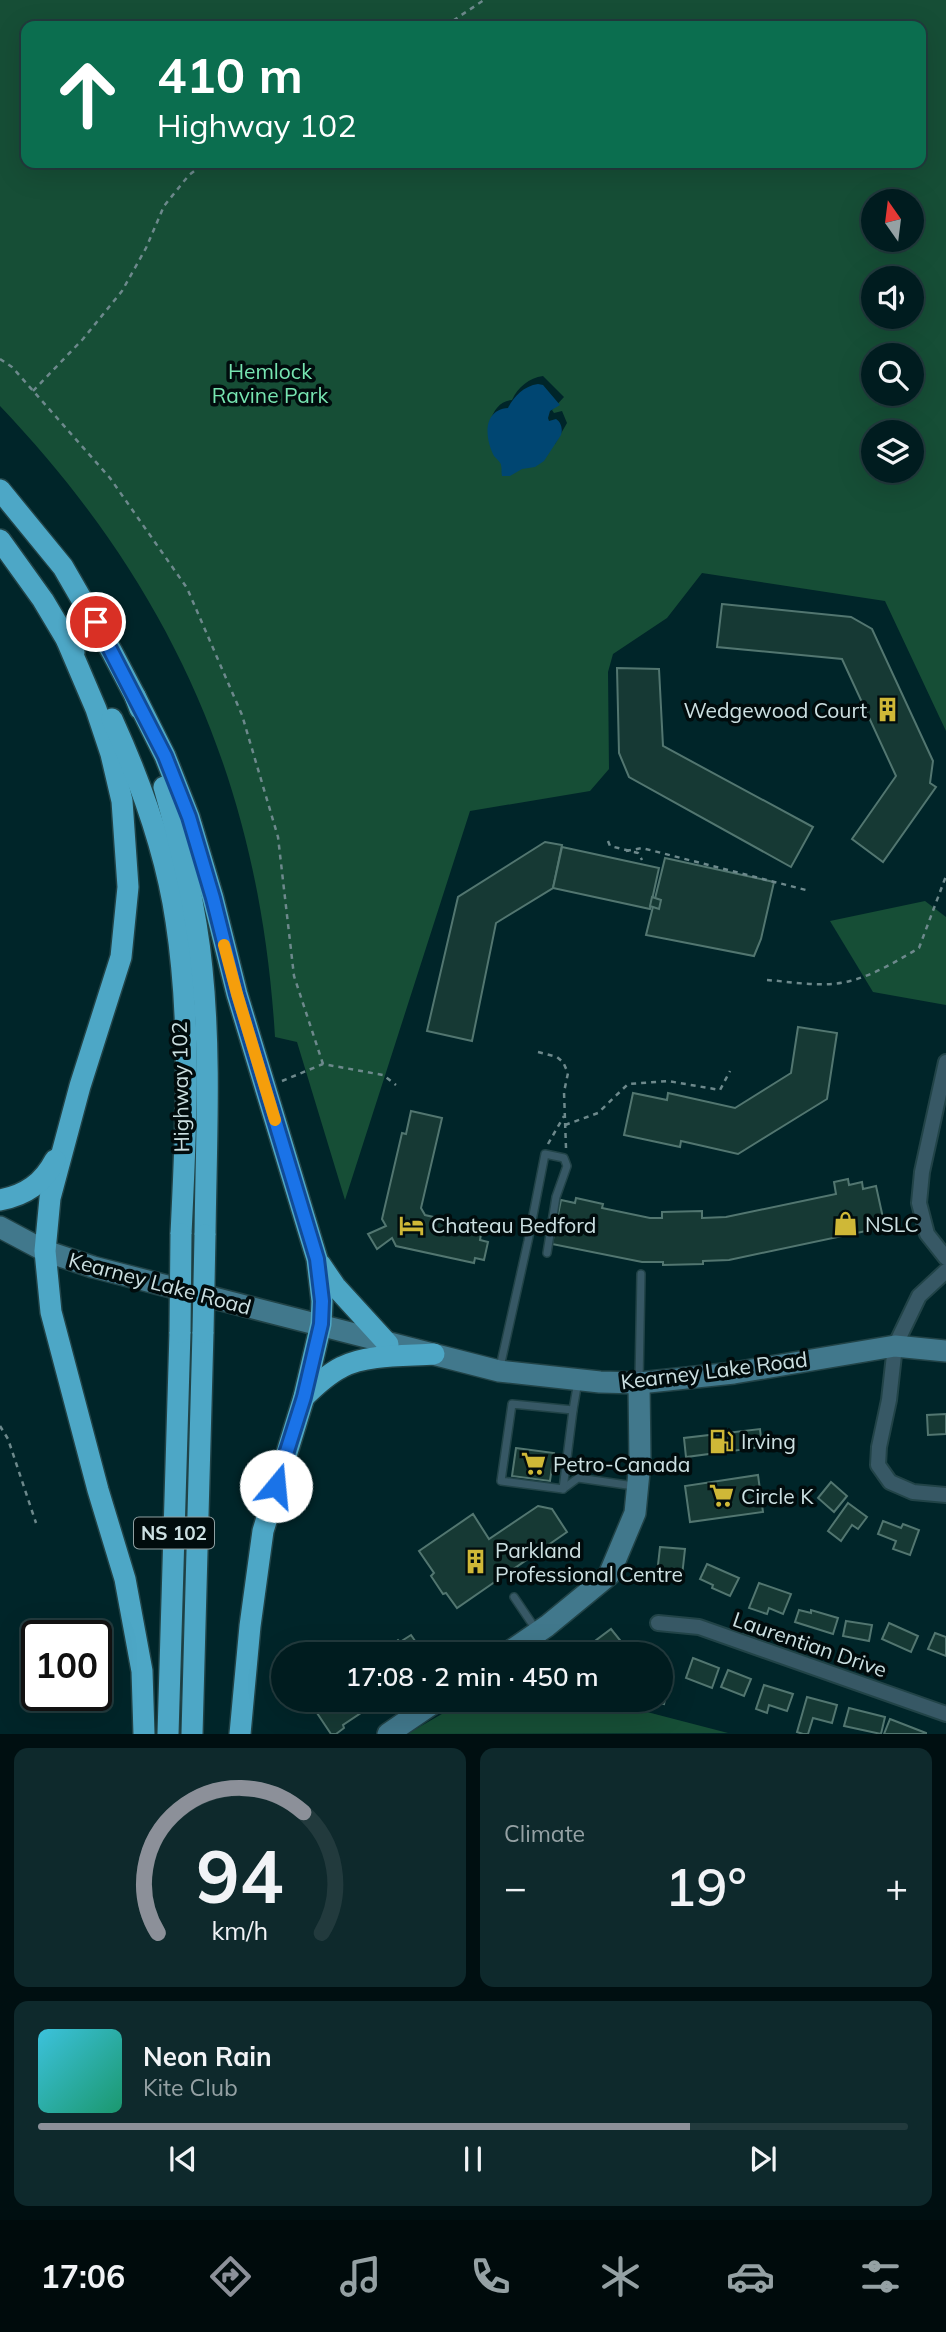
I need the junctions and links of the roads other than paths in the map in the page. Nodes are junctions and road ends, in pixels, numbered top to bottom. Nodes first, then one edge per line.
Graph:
1 (0, 490) edge
2 (0, 540) edge
3 (67, 640) junction
4 (135, 696) junction
5 (946, 1062) edge
6 (65, 1143) junction
7 (0, 1200) edge
8 (0, 1227) edge
9 (45, 1251) junction
10 (547, 1253) dead end
11 (946, 1258) edge
12 (317, 1259) junction
13 (946, 1271) edge
14 (641, 1274) dead end
15 (321, 1324) junction
16 (388, 1343) junction
17 (895, 1346) junction
18 (946, 1351) edge
19 (434, 1354) junction
20 (499, 1371) junction
21 (578, 1380) junction
22 (639, 1383) junction
23 (304, 1397) junction
24 (573, 1410) junction
25 (639, 1486) junction
26 (563, 1489) junction
27 (946, 1494) edge
28 (514, 1597) dead end
29 (659, 1623) dead end
30 (538, 1632) junction
31 (523, 1642) edge
32 (420, 1712) edge
33 (946, 1714) edge
34 (144, 1734) edge
35 (168, 1734) edge
36 (192, 1734) edge
37 (240, 1734) edge
38 (388, 1734) edge

1 - 4 highway, Highway 102 / NS 102
2 - 3 highway, Highway 102 / NS 102
3 - 6 highway
3 - 35 highway, Highway 102 / NS 102, bridge
4 - 12 highway
4 - 36 highway, Highway 102 / NS 102, bridge
5 - 11 street
6 - 7 highway
6 - 9 highway
8 - 9 main road, Kearney Lake Road
9 - 15 main road, Kearney Lake Road
9 - 34 highway
10 - 20 lane
12 - 15 highway
12 - 16 highway
13 - 17 street
14 - 22 lane
15 - 16 main road, Kearney Lake Road
15 - 23 highway
16 - 19 main road, Kearney Lake Road
17 - 18 main road, Kearney Lake Road
17 - 22 main road, Kearney Lake Road
17 - 27 street
19 - 20 main road, Kearney Lake Road
19 - 23 highway
20 - 21 main road, Kearney Lake Road
21 - 22 main road, Kearney Lake Road
21 - 24 lane
22 - 25 main road
23 - 37 highway
24 - 26 lane
24 - 26 lane
25 - 26 lane
25 - 30 main road
28 - 30 lane
29 - 33 street, Laurentian Drive
30 - 31 main road
32 - 38 main road

